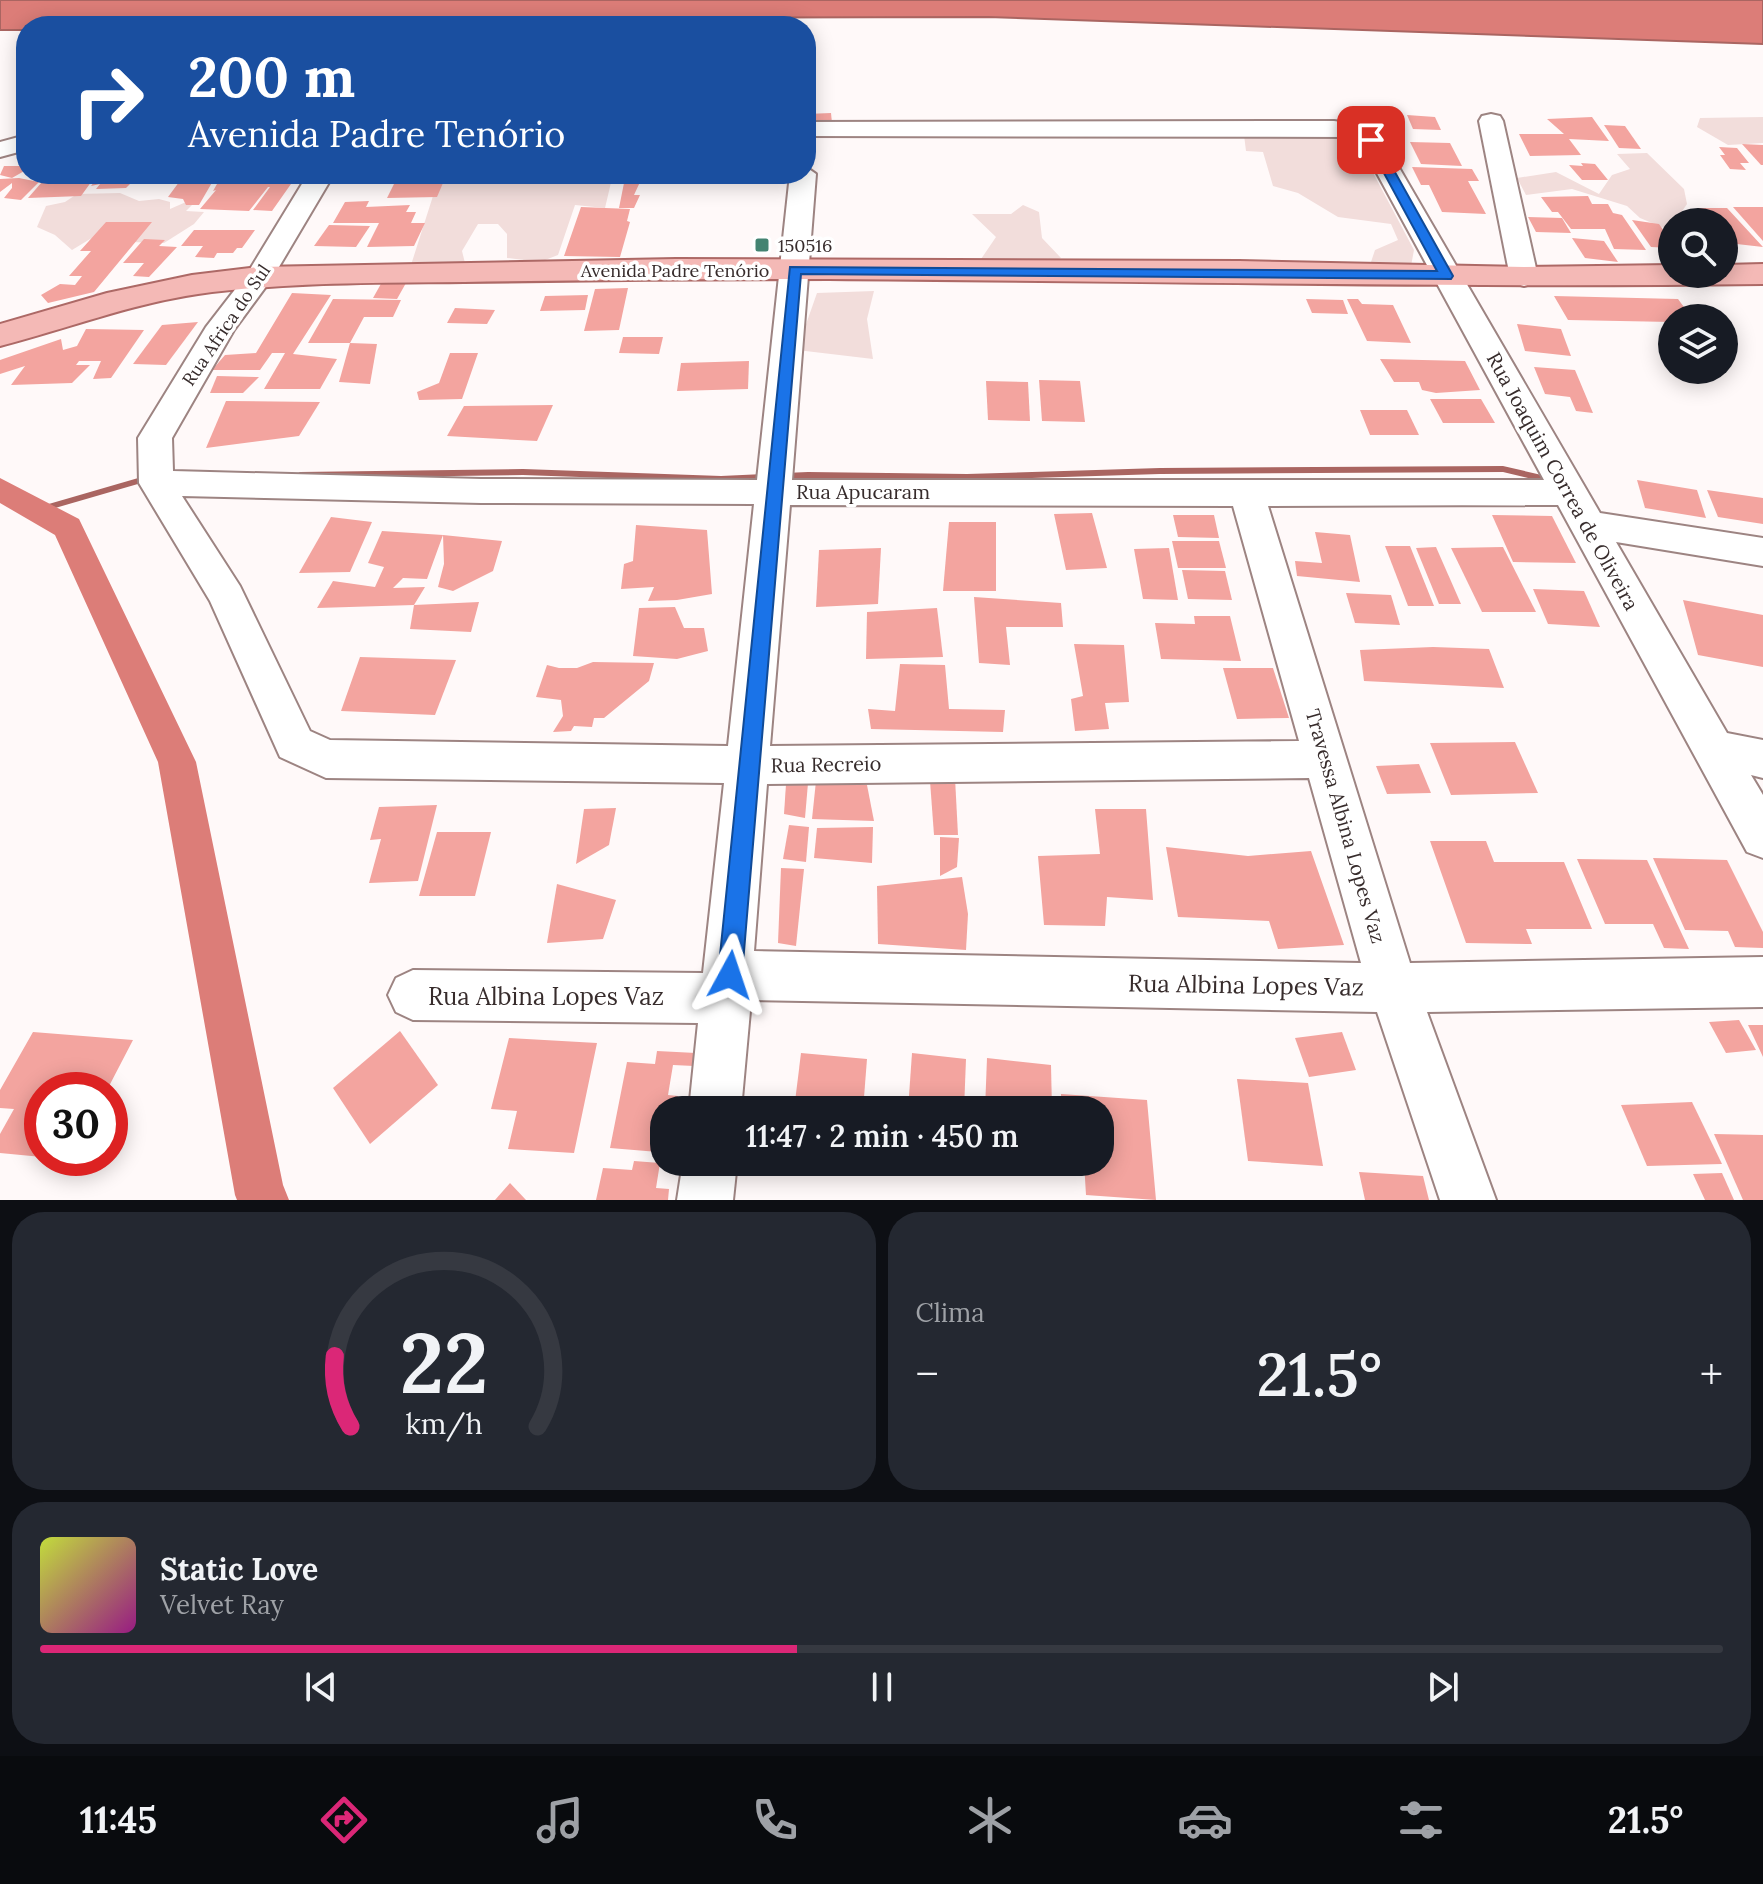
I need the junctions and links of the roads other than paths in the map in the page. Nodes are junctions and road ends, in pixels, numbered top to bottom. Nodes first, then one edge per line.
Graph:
1 (1491, 121) dead end
2 (816, 134) edge
3 (315, 184) edge
4 (802, 184) edge
5 (795, 270) junction
6 (1763, 274) edge
7 (1446, 276) junction
8 (259, 277) junction
9 (1524, 277) junction
10 (0, 335) edge
11 (156, 483) junction
12 (773, 491) junction
13 (1570, 492) junction
14 (1247, 494) junction
15 (1585, 524) junction
16 (1763, 552) edge
17 (1714, 749) junction
18 (1327, 759) junction
19 (1763, 759) edge
20 (747, 765) junction
21 (1763, 837) edge
22 (1763, 982) edge
23 (728, 986) junction
24 (1393, 988) junction
25 (413, 995) dead end
26 (716, 1096) edge
27 (708, 1176) edge
28 (705, 1200) edge
29 (1468, 1200) edge

1 - 9 street
2 - 7 street, Rua Joaquim Correa de Oliveira
3 - 8 street, Rua Africa do Sul
4 - 5 street
5 - 7 main road, Avenida Padre Tenório
5 - 8 main road, Avenida Padre Tenório
5 - 12 street
6 - 9 main road, Avenida Padre Tenório
7 - 9 main road, Avenida Padre Tenório
7 - 13 street, Rua Joaquim Correa de Oliveira
8 - 10 main road, Avenida Padre Tenório
8 - 11 street, Rua Africa do Sul
11 - 12 street, Rua Apucaram
11 - 20 street, Rua Recreio
12 - 14 street, Rua Apucaram
12 - 20 street
13 - 14 street, Rua Apucaram
13 - 15 street, Rua Joaquim Correa de Oliveira
14 - 18 street, Travessa Albina Lopes Vaz
15 - 16 street
15 - 17 street, Rua Joaquim Correa de Oliveira
17 - 19 street
17 - 21 street, Rua Joaquim Correa de Oliveira
18 - 20 street, Rua Recreio
18 - 24 street, Travessa Albina Lopes Vaz
20 - 23 street
22 - 24 street, Rua Albina Lopes Vaz
23 - 24 street, Rua Albina Lopes Vaz
23 - 25 street, Rua Albina Lopes Vaz
23 - 26 street
24 - 29 street, Travessa Albina Lopes Vaz
27 - 28 street

